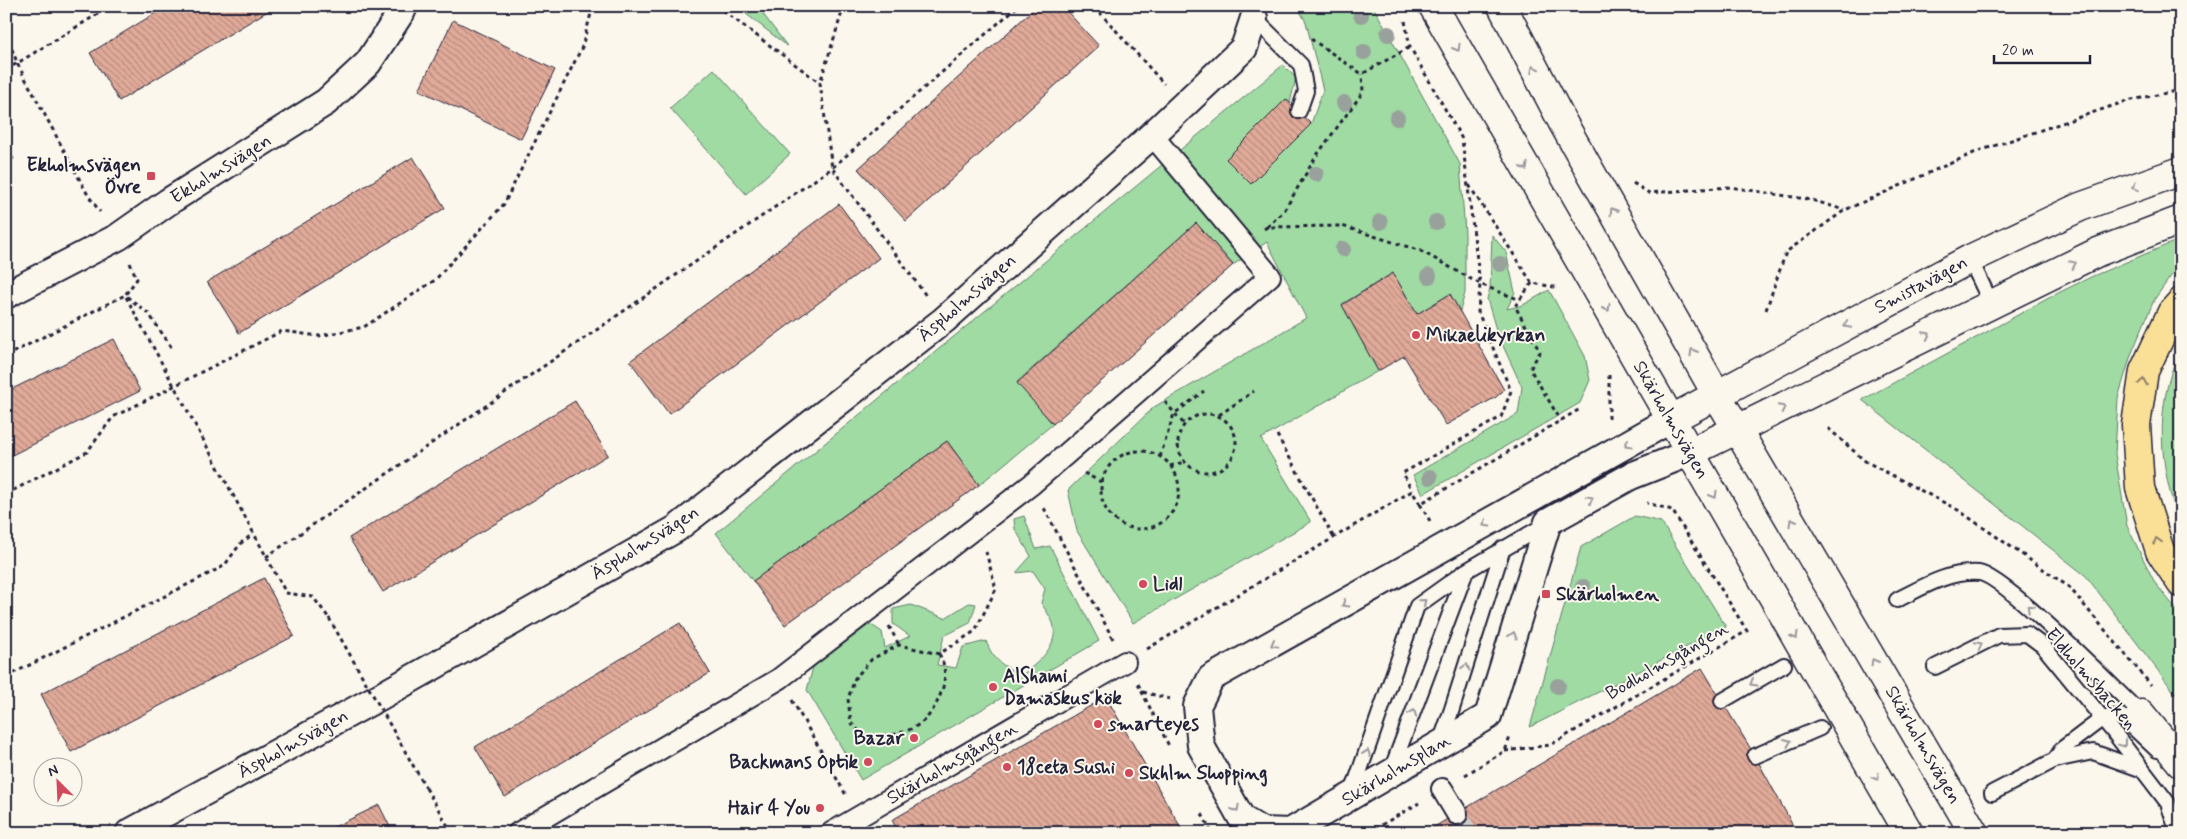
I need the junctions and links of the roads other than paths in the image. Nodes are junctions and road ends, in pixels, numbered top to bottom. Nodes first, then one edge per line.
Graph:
1 (404, 6) edge
2 (1433, 6) edge
3 (1502, 6) edge
4 (1254, 18) joint
5 (1299, 112) dead end
6 (1152, 135) junction
7 (2181, 171) edge
8 (2181, 220) edge
9 (1970, 259) junction
10 (6, 295) edge
11 (2181, 302) edge
12 (1991, 303) junction
13 (1717, 395) junction
14 (1670, 420) junction
15 (1738, 430) junction
16 (1689, 453) junction
17 (1548, 522) junction
18 (1503, 548) junction
19 (1466, 571) junction
20 (2181, 583) edge
21 (1896, 600) dead end
22 (1125, 662) road end
23 (1784, 665) dead end
24 (1935, 667) dead end
25 (1722, 701) dead end
26 (2141, 714) joint
27 (2103, 718) junction
28 (1820, 728) dead end
29 (1438, 746) junction
30 (1755, 756) dead end
31 (2055, 760) junction
32 (2179, 761) edge
33 (2143, 771) junction
34 (1390, 775) junction
35 (1442, 789) dead end
36 (1992, 793) dead end
37 (1349, 798) junction
38 (1456, 814) tunnel mouth
39 (1967, 821) edge
40 (129, 833) edge
41 (518, 833) edge
42 (831, 833) edge
43 (1909, 833) edge
44 (1983, 833) edge
45 (2178, 833) edge

1 - 10 street, Ekholmsvägen
2 -> 14 main road, Skärholmsvägen
13 -> 3 main road, Skärholmsvägen
4 - 5 lane
4 - 6 street, Äspholmsvägen
6 - 40 street, Äspholmsvägen
6 - 41 street
7 -> 9 main road, Smistavägen
12 -> 8 main road
9 - 12 lane
9 -> 13 main road, Smistavägen
20 -> 11 highway
15 -> 12 main road
13 - 14 main road, Smistavägen
13 - 15 main road, Skärholmsvägen
14 - 16 main road, Skärholmsvägen
14 -> 37 street, Skärholmsplan
15 - 16 main road
39 -> 15 main road, Skärholmsvägen
17 -> 16 street
16 -> 43 main road, Skärholmsvägen
17 - 18 lane
29 -> 17 street, Skärholmsplan
18 - 19 lane
29 -> 18 lane
34 -> 19 lane
37 -> 19 lane
26 -> 21 lane, Eldholmsbacken
22 - 42 street, Skärholmsgången
23 -> 25 lane
24 -> 27 lane, Eldholmsbacken
26 - 32 main road
27 - 31 lane
27 - 32 lane
27 -> 33 lane, Eldholmsbacken
30 -> 28 lane
29 - 34 street, Skärholmsplan
31 - 33 lane
31 - 36 lane
33 - 45 lane, Eldholmsbacken
34 - 37 street, Skärholmsplan
35 - 38 street
39 - 44 main road, Skärholmsvägen

